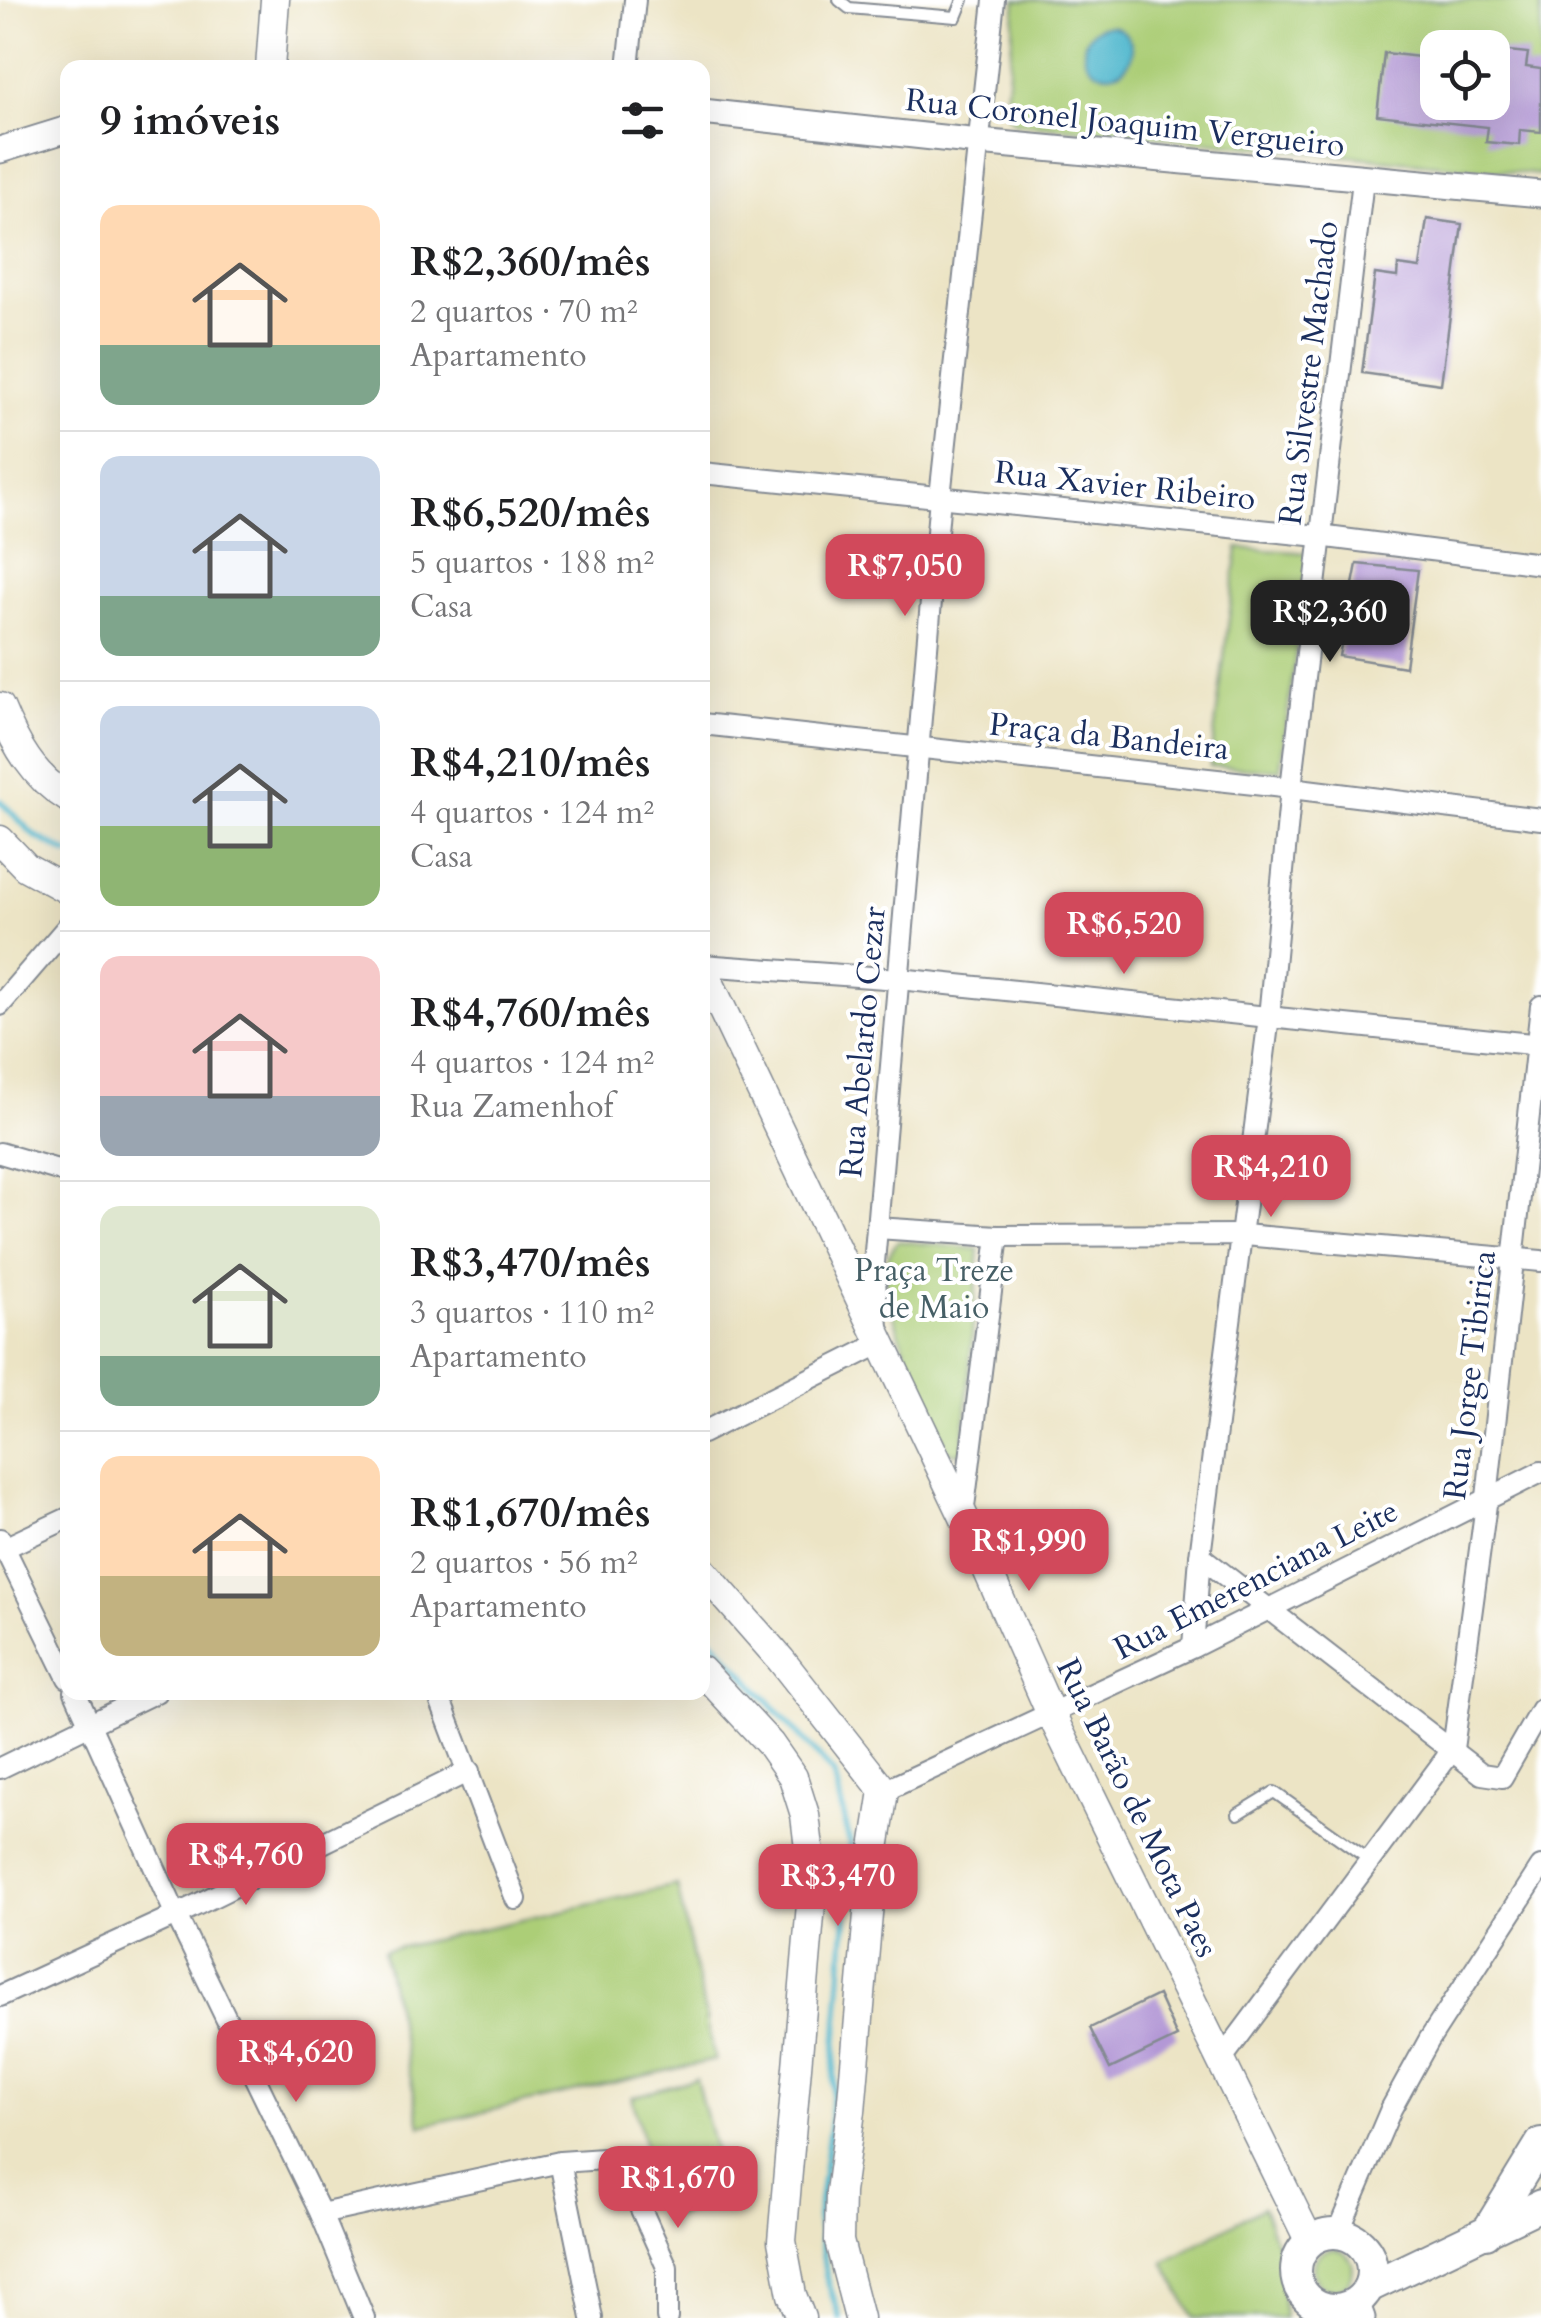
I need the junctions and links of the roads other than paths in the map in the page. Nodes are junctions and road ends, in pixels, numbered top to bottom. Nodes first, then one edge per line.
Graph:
1 (275, 0) edge
2 (635, 0) edge
3 (838, 0) edge
4 (964, 0) edge
5 (994, 0) edge
6 (272, 60) edge
7 (629, 60) edge
8 (710, 113) edge
9 (60, 131) edge
10 (978, 142) junction
11 (0, 150) edge
12 (1363, 180) junction
13 (1541, 194) edge
14 (710, 474) edge
15 (940, 496) junction
16 (1319, 536) junction
17 (1541, 564) edge
18 (0, 707) edge
19 (710, 725) edge
20 (920, 746) junction
21 (1291, 788) junction
22 (60, 793) edge
23 (1541, 819) edge
24 (0, 840) edge
25 (60, 885) edge
26 (60, 935) edge
27 (710, 967) edge
28 (899, 979) junction
29 (710, 983) edge
30 (0, 1005) edge
31 (1541, 1006) edge
32 (1269, 1017) junction
33 (1539, 1044) edge
34 (0, 1153) edge
35 (60, 1171) edge
36 (877, 1228) junction
37 (1244, 1235) junction
38 (998, 1236) junction
39 (1514, 1259) junction
40 (1541, 1260) edge
41 (879, 1344) junction
42 (710, 1429) edge
43 (1541, 1472) edge
44 (1487, 1498) junction
45 (963, 1515) junction
46 (60, 1521) edge
47 (1, 1545) edge
48 (1200, 1556) junction
49 (710, 1579) edge
50 (1268, 1606) junction
51 (1192, 1647) junction
52 (60, 1662) edge
53 (710, 1680) edge
54 (79, 1700) edge
55 (139, 1700) edge
56 (439, 1700) edge
57 (1541, 1709) edge
58 (1051, 1714) junction
59 (90, 1723) junction
60 (1453, 1749) junction
61 (0, 1768) edge
62 (469, 1771) junction
63 (884, 1791) junction
64 (1238, 1814) dead end
65 (1372, 1862) junction
66 (1541, 1868) edge
67 (516, 1898) dead end
68 (176, 1915) junction
69 (0, 1996) edge
70 (1221, 2060) junction
71 (1541, 2143) edge
72 (560, 2162) junction
73 (1541, 2205) edge
74 (321, 2214) junction
75 (1486, 2234) junction
76 (1324, 2237) junction
77 (1361, 2306) edge
78 (1316, 2312) edge
79 (364, 2318) edge
80 (592, 2318) edge
81 (666, 2318) edge
82 (801, 2318) edge
83 (859, 2318) edge

1 - 6 main road
2 - 7 street
3 - 4 lane
5 - 10 street
8 - 10 street, Rua Coronel Joaquim Vergueiro
9 - 11 street
10 - 12 street, Rua Coronel Joaquim Vergueiro
10 - 15 street
12 - 13 street, Rua Coronel Joaquim Vergueiro
12 - 16 street, Rua Silvestre Machado
14 - 15 street, Rua Xavier Ribeiro
15 - 16 street, Rua Xavier Ribeiro
15 - 20 street, Rua Abelardo Cezar
16 - 17 street, Rua Xavier Ribeiro
16 - 21 street, Rua Silvestre Machado
18 - 22 main road
19 - 20 street, Praça da Bandeira
20 - 21 street, Praça da Bandeira
20 - 28 street, Rua Abelardo Cezar
21 - 23 street, Praça da Bandeira
21 - 32 street, Rua Silvestre Machado
24 - 25 main road
26 - 30 street
27 - 28 street
28 - 32 street
28 - 36 street, Rua Abelardo Cezar
29 - 41 main road, Rua Barão de Mota Paes
31 - 33 street, Rua Jorge Tibirica
32 - 33 street
32 - 37 street, Rua Silvestre Machado
33 - 39 street, Rua Jorge Tibirica
34 - 35 street
36 - 38 street
36 - 41 street, Rua Abelardo Cezar
37 - 38 street
37 - 39 street
37 - 48 street, Rua Silvestre Machado
38 - 45 street
39 - 40 street
39 - 44 street, Rua Jorge Tibirica
41 - 42 street
41 - 45 main road, Rua Barão de Mota Paes
43 - 44 street, Rua Emerenciana Leite
44 - 50 street, Rua Emerenciana Leite
44 - 60 street, Rua Jorge Tibirica
45 - 58 main road, Rua Barão de Mota Paes
46 - 47 street
47 - 52 street
48 - 50 street
48 - 51 street, Rua Silvestre Machado
49 - 63 main road
50 - 51 street, Rua Emerenciana Leite
50 - 60 street
51 - 58 street, Rua Emerenciana Leite
53 - 82 main road
54 - 59 street
55 - 59 street
56 - 62 street
57 - 60 street
58 - 63 street, Rua Emerenciana Leite
58 - 70 main road, Rua Barão de Mota Paes
59 - 61 street
59 - 68 street
60 - 65 street
62 - 67 street
62 - 68 street
63 - 83 main road
64 - 65 lane
65 - 70 street
66 - 76 street
68 - 69 street
68 - 74 street
70 - 76 main road, Rua Barão de Mota Paes
71 - 75 main road
72 - 74 street
72 - 80 street
72 - 81 street
73 - 75 main road
74 - 79 street
75 - 77 main road
76 - 77 main road
76 - 78 main road
77 - 78 main road

